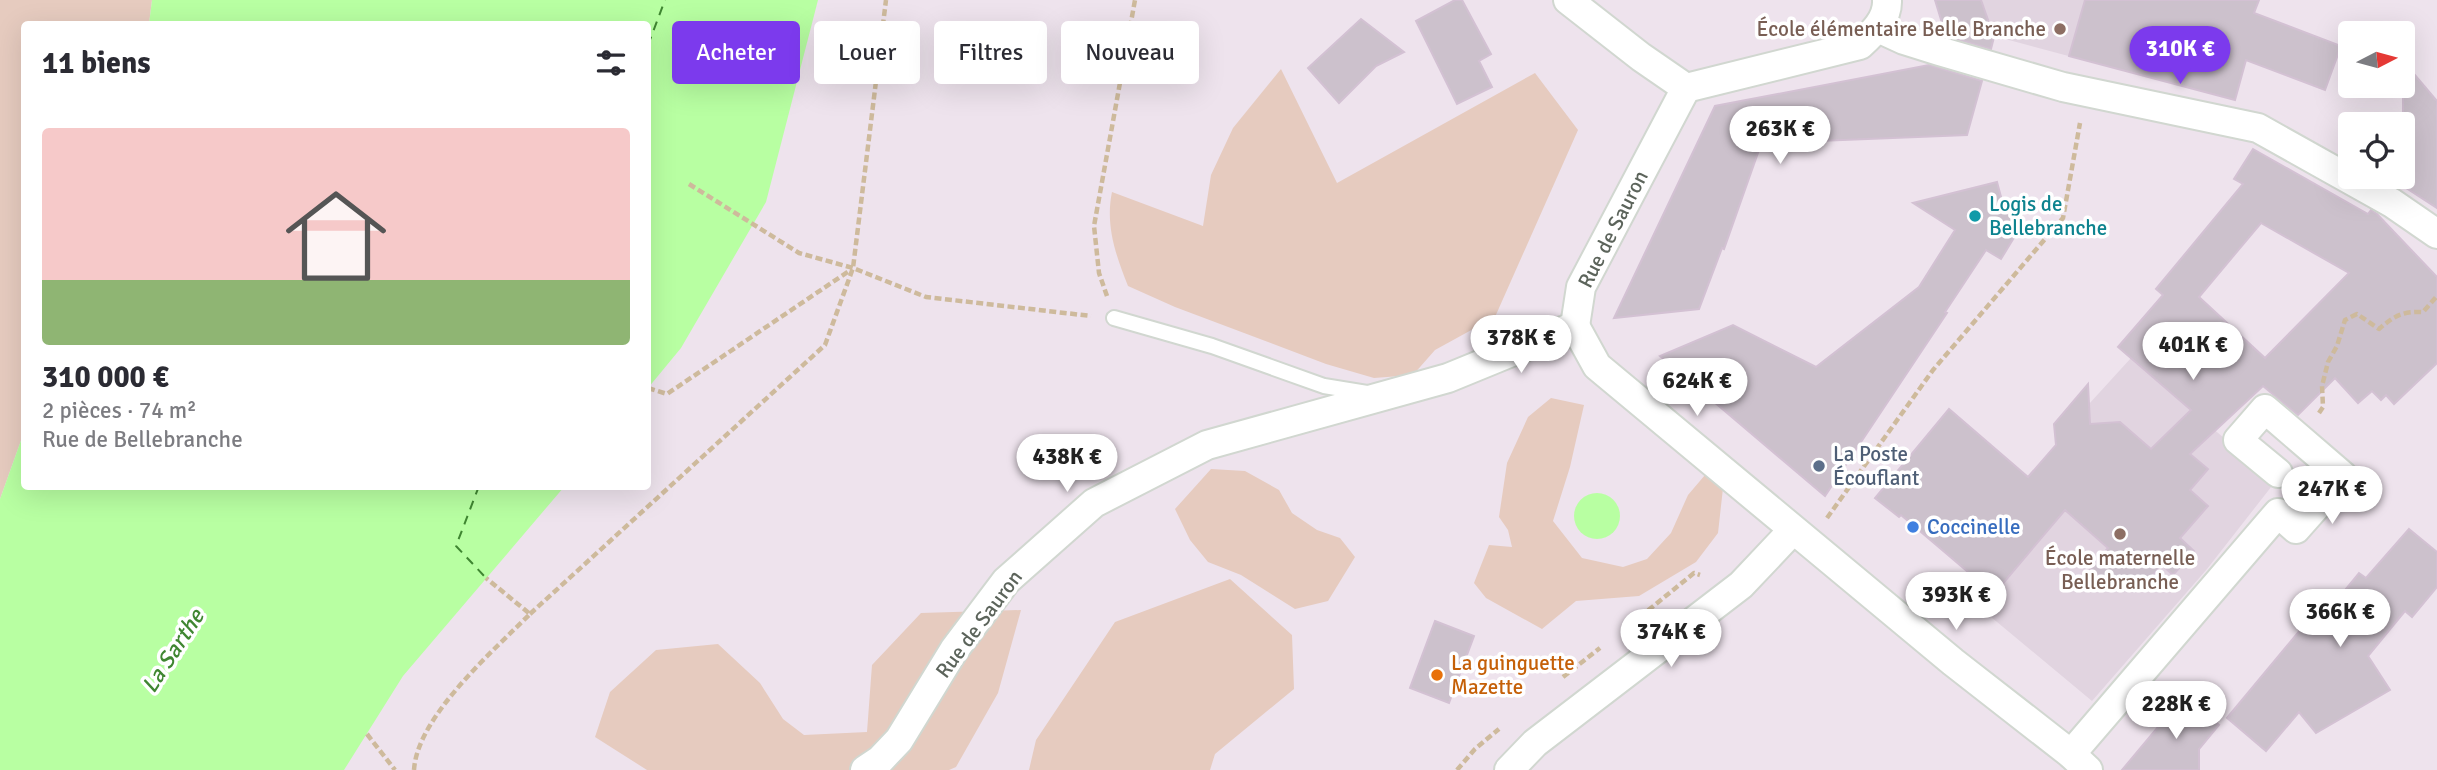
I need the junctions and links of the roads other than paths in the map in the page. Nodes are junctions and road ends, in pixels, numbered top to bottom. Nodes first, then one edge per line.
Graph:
1 (1569, 0) edge
2 (1887, 0) edge
3 (1878, 28) junction
4 (1686, 88) junction
5 (2437, 234) edge
6 (1114, 318) road end
7 (1575, 327) junction
8 (1386, 397) junction
9 (2278, 473) dead end
10 (1802, 536) junction
11 (2080, 762) edge
12 (865, 770) edge
13 (1509, 770) edge

1 - 4 street
2 - 3 street
3 - 4 street
3 - 5 street
4 - 7 street, Rue de Sauron
6 - 8 lane
7 - 8 street, Rue de Sauron
7 - 10 street
8 - 12 street, Rue de Sauron
9 - 11 street
10 - 11 street
10 - 13 street

